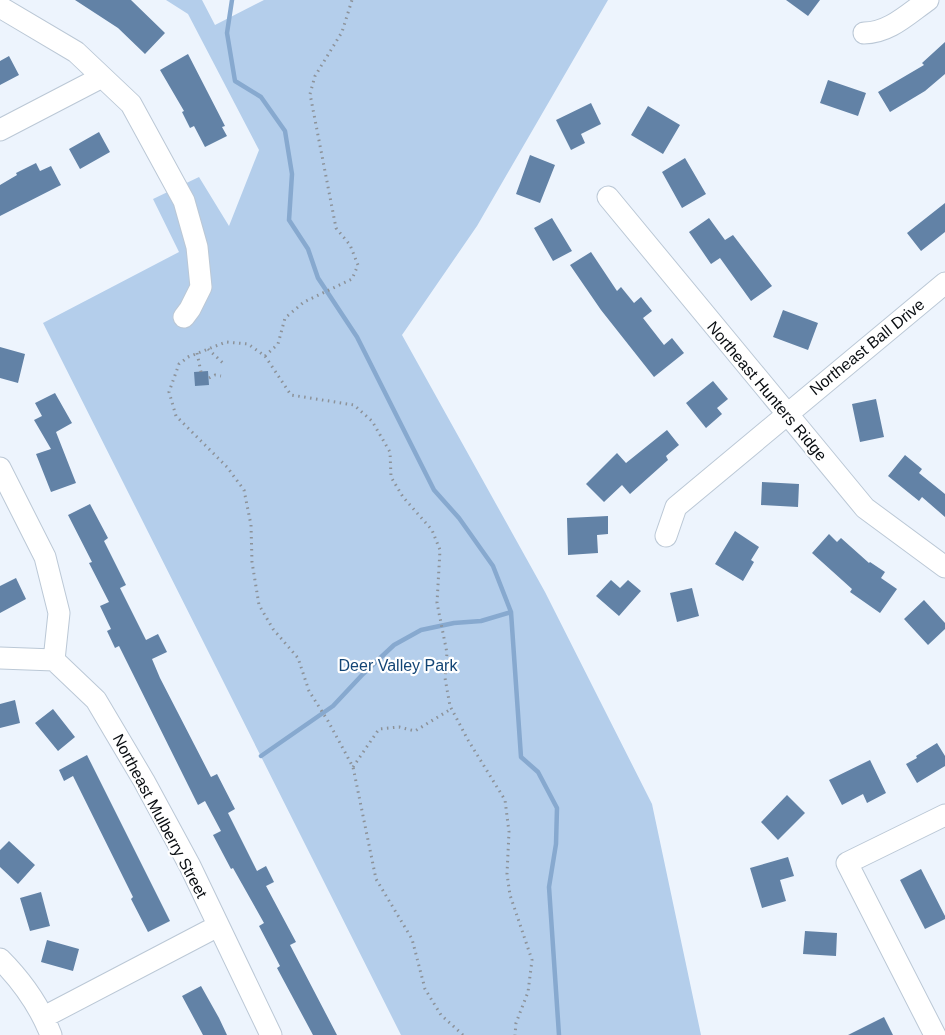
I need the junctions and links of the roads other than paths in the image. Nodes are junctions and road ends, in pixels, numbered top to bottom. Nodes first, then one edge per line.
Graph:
1 (928, 0) edge
2 (0, 7) edge
3 (864, 33) dead end
4 (102, 77) junction
5 (0, 130) edge
6 (608, 197) dead end
7 (945, 284) edge
8 (184, 317) dead end
9 (786, 414) junction
10 (0, 468) edge
11 (666, 536) dead end
12 (945, 567) edge
13 (0, 658) edge
14 (54, 660) junction
15 (945, 814) edge
16 (218, 926) junction
17 (0, 959) edge
18 (47, 1026) edge
19 (271, 1035) edge
20 (935, 1035) edge

1 - 3 street
2 - 4 street
4 - 5 street
4 - 8 street
6 - 9 street, Northeast Hunters Ridge
7 - 9 street, Northeast Ball Drive
9 - 11 street, Northeast Ball Drive
9 - 12 street, Northeast Hunters Ridge
10 - 14 street
13 - 14 street
14 - 16 street, Northeast Mulberry Street
15 - 20 street
16 - 18 street
16 - 19 street, Northeast Mulberry Street
17 - 18 street

